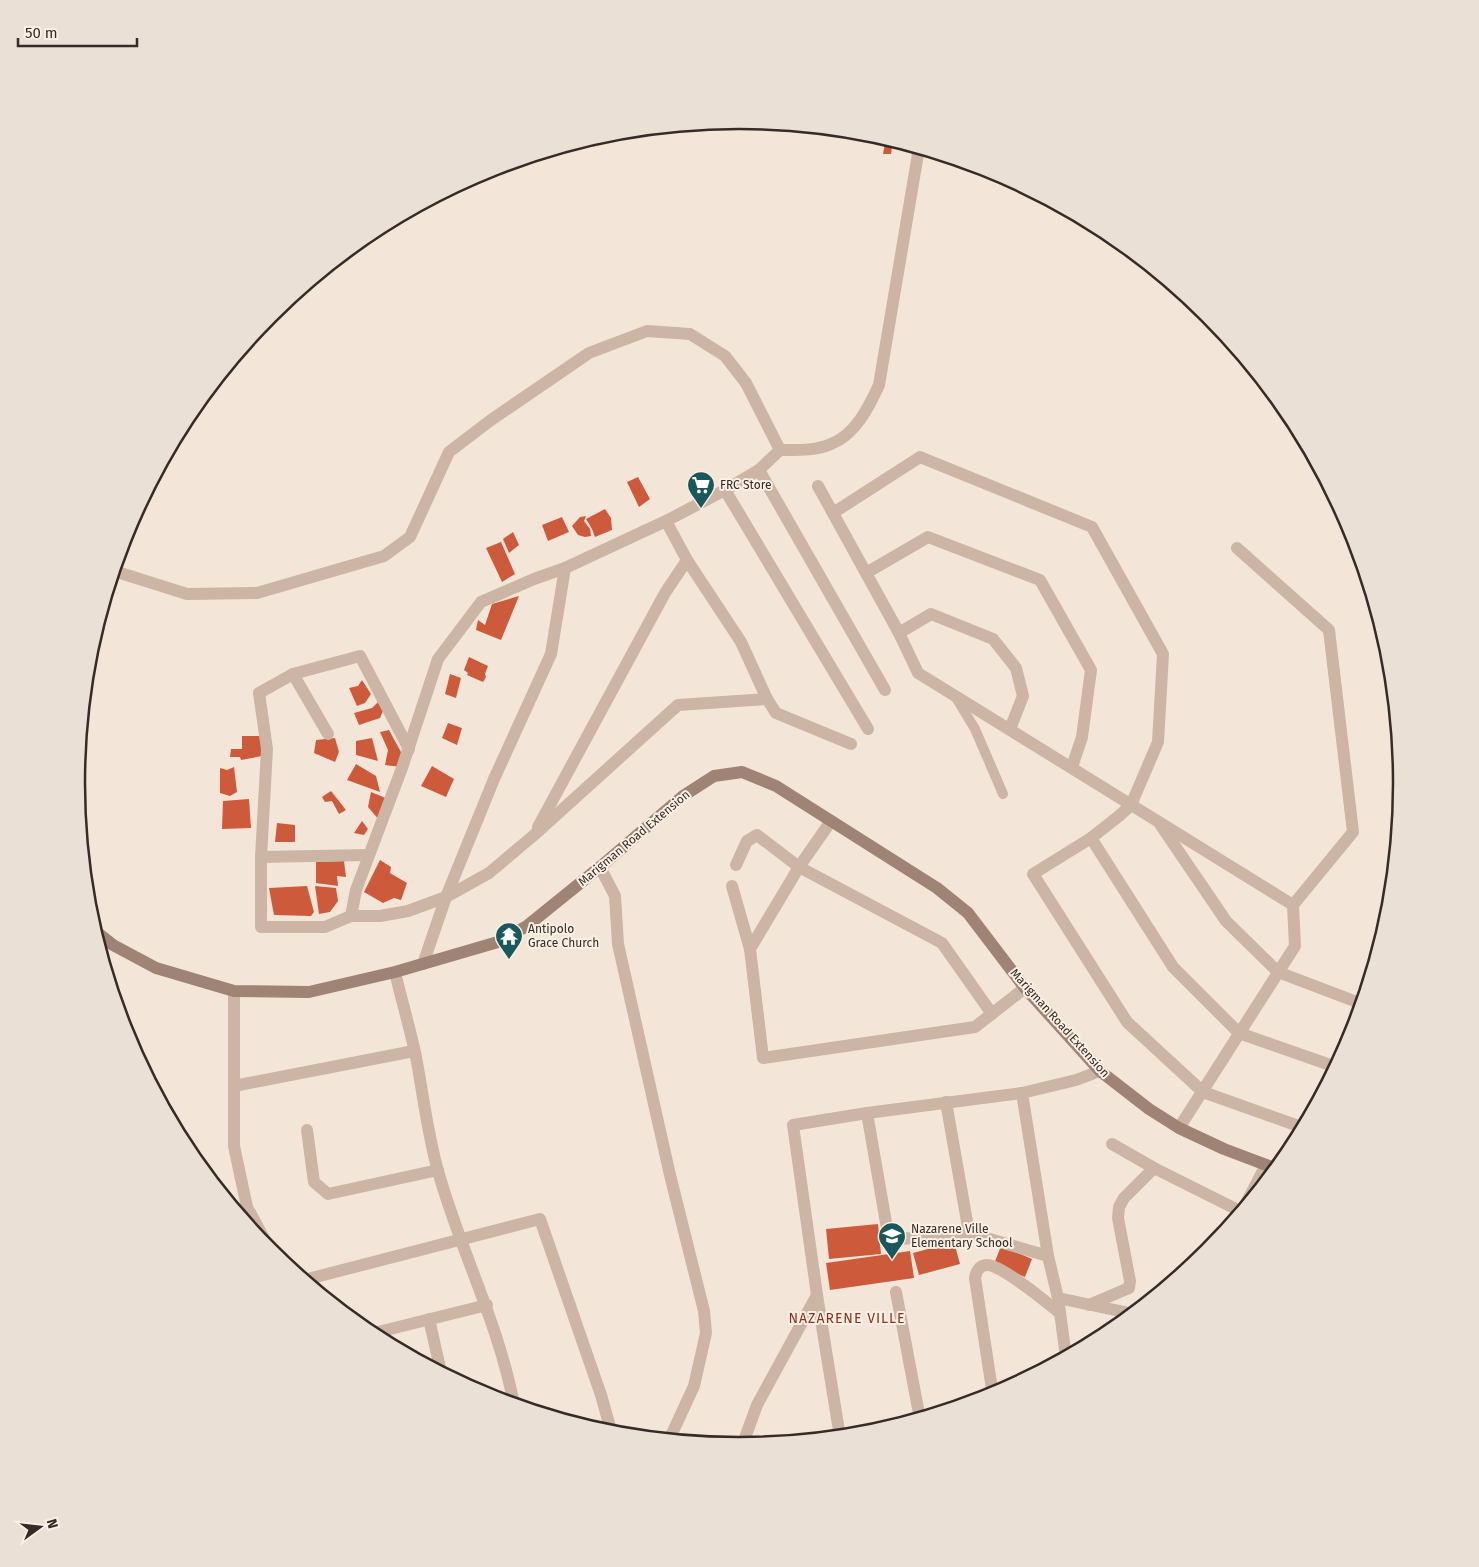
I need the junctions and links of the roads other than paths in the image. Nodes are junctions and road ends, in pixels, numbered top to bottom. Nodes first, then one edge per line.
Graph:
1 (918, 154) edge
2 (780, 450) junction
3 (759, 470) junction
4 (818, 486) dead end
5 (725, 490) junction
6 (833, 513) junction
7 (666, 521) junction
8 (1237, 548) dead end
9 (687, 560) junction
10 (566, 568) junction
11 (120, 573) edge
12 (866, 573) junction
13 (899, 633) junction
14 (293, 674) junction
15 (884, 690) dead end
16 (954, 695) junction
17 (767, 699) junction
18 (868, 729) dead end
19 (1010, 729) junction
20 (328, 734) dead end
21 (851, 744) dead end
22 (409, 749) junction
23 (1072, 767) junction
24 (1003, 794) dead end
25 (1131, 805) junction
26 (1158, 820) junction
27 (832, 821) junction
28 (533, 836) junction
29 (1091, 838) junction
30 (368, 855) junction
31 (261, 857) junction
32 (736, 865) dead end
33 (600, 867) junction
34 (799, 867) junction
35 (732, 886) dead end
36 (446, 897) junction
37 (1293, 905) junction
38 (351, 916) junction
39 (104, 938) edge
40 (750, 949) junction
41 (424, 964) junction
42 (394, 972) junction
43 (1278, 972) junction
44 (1025, 988) junction
45 (234, 991) junction
46 (1356, 1002) edge
47 (992, 1014) junction
48 (1239, 1034) junction
49 (414, 1051) junction
50 (1330, 1065) edge
51 (1100, 1071) junction
52 (234, 1086) junction
53 (1203, 1092) junction
54 (1022, 1093) junction
55 (946, 1102) junction
56 (867, 1113) junction
57 (1297, 1126) edge
58 (1178, 1128) junction
59 (307, 1130) dead end
60 (1112, 1144) dead end
61 (1270, 1166) edge
62 (1154, 1168) junction
63 (438, 1170) junction
64 (241, 1207) edge
65 (1237, 1209) edge
66 (969, 1233) junction
67 (461, 1240) junction
68 (1048, 1256) junction
69 (311, 1278) edge
70 (896, 1292) dead end
71 (817, 1295) junction
72 (1058, 1298) junction
73 (486, 1305) junction
74 (1089, 1305) junction
75 (1125, 1312) edge
76 (1060, 1314) junction
77 (429, 1319) junction
78 (381, 1331) edge
79 (1065, 1351) edge
80 (439, 1365) edge
81 (992, 1387) edge
82 (512, 1397) edge
83 (919, 1413) edge
84 (610, 1424) edge
85 (839, 1430) edge
86 (672, 1434) edge
87 (745, 1438) edge

1 - 2 street
2 - 3 street
2 - 11 street
3 - 5 street
3 - 15 street
4 - 6 street
5 - 7 street
5 - 18 street
6 - 12 street
6 - 25 street
7 - 9 street
7 - 10 street
8 - 37 street
9 - 17 street
9 - 28 street
10 - 22 street
10 - 36 street
12 - 13 street
12 - 23 street
13 - 16 street
13 - 19 street
14 - 20 street
14 - 22 street
14 - 31 street
16 - 19 street
16 - 24 lane
17 - 21 street
17 - 28 street
19 - 23 street
22 - 30 street
23 - 25 street
25 - 26 street
25 - 29 street
26 - 37 street
26 - 43 street
27 - 33 street, Marigman Road Extension
27 - 34 street
27 - 44 street, Marigman Road Extension
28 - 36 street
29 - 48 street
29 - 53 street
30 - 31 street
30 - 38 street
31 - 38 street
32 - 34 street
33 - 41 street, Marigman Road Extension
33 - 86 street
34 - 40 street
34 - 47 street
35 - 40 street
36 - 38 street
36 - 41 street
37 - 43 street
39 - 45 street, Marigman Road Extension
40 - 47 street
41 - 42 street, Marigman Road Extension
42 - 45 street, Marigman Road Extension
42 - 49 street
43 - 46 street
43 - 48 street
44 - 47 street
44 - 51 street, Marigman Road Extension
45 - 52 street
48 - 50 street
48 - 53 street
49 - 52 street
49 - 63 street
51 - 54 street
51 - 58 street, Marigman Road Extension
52 - 64 street
53 - 57 street
53 - 58 street
54 - 55 street
54 - 68 street
55 - 56 street
55 - 66 street
56 - 66 street
56 - 71 street
58 - 61 street, Marigman Road Extension
59 - 63 street
60 - 62 street
62 - 65 street
62 - 74 street
63 - 67 street
66 - 68 street
67 - 69 street
67 - 73 street
67 - 84 street
68 - 72 street
70 - 83 street
71 - 85 street
71 - 87 street
72 - 74 street
72 - 76 street
73 - 77 street
73 - 82 street
74 - 75 street
76 - 79 street
76 - 81 street
77 - 78 street
77 - 80 street

